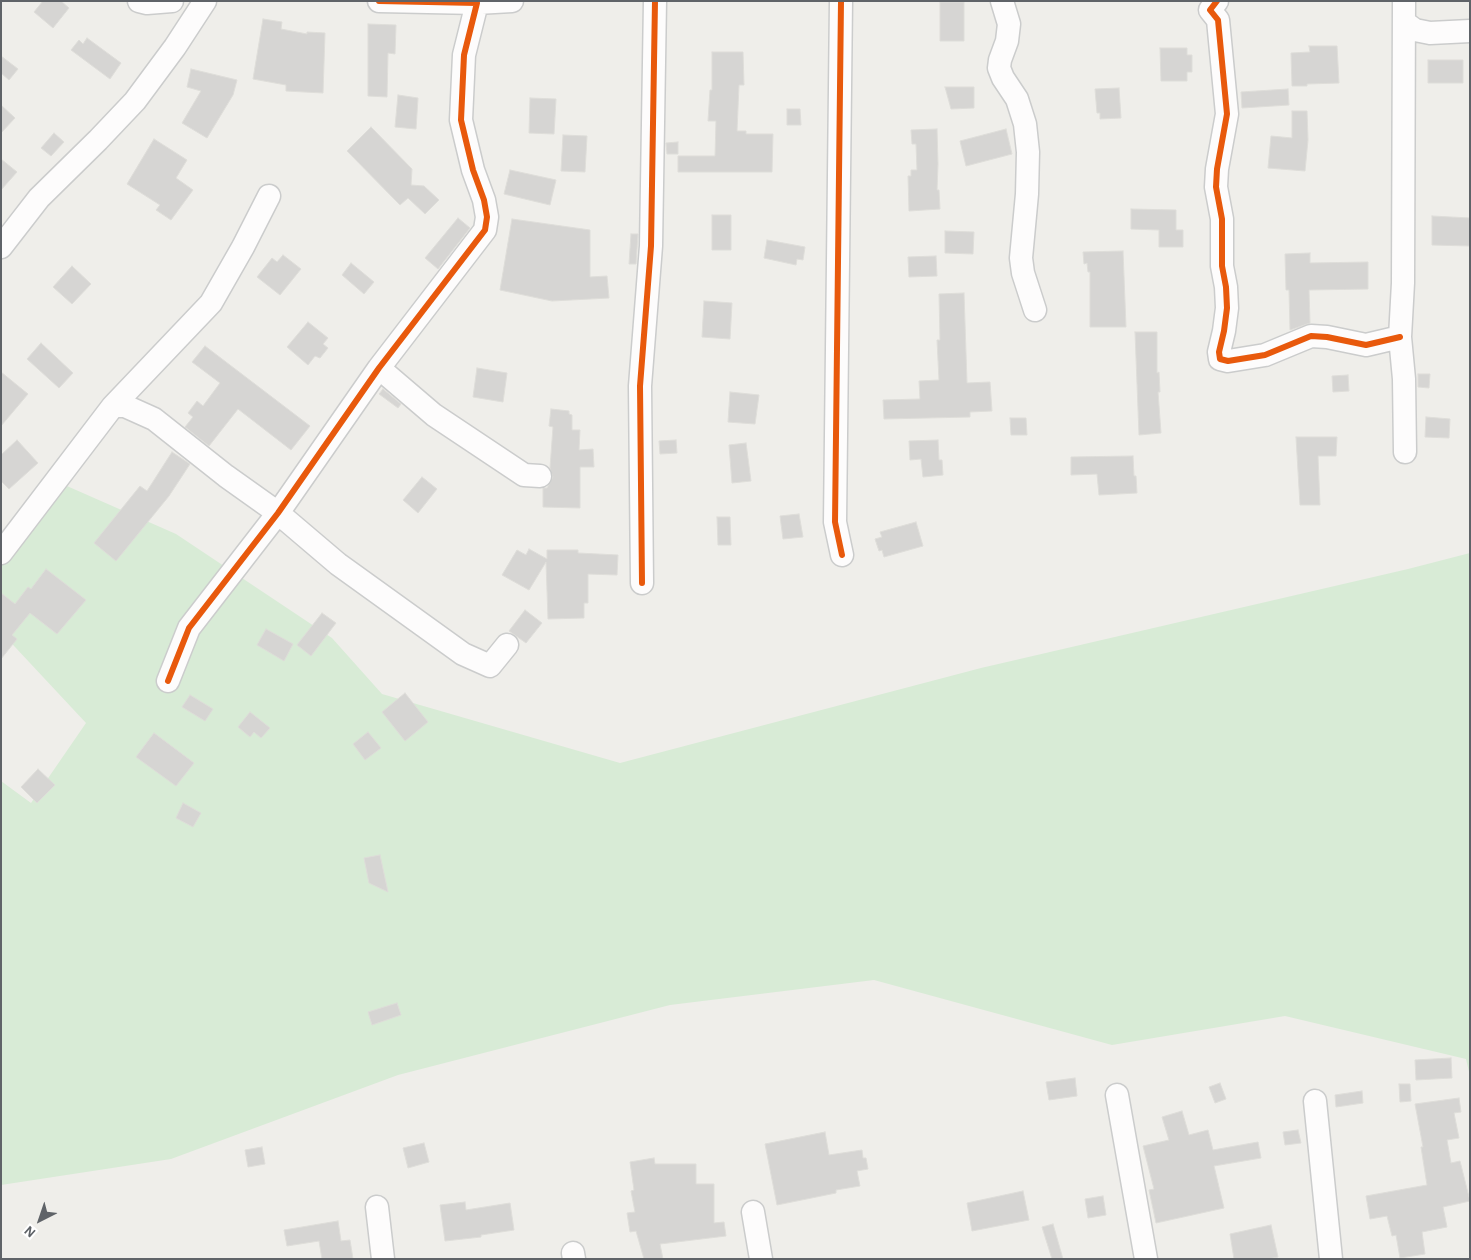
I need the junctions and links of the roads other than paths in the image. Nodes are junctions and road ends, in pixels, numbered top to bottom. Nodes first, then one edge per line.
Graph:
1 (139, 1) edge
2 (172, 1) edge
3 (205, 1) edge
4 (380, 1) edge
5 (512, 1) edge
6 (655, 1) edge
7 (841, 1) edge
8 (1002, 1) edge
9 (1216, 1) edge
10 (477, 2) edge
11 (1404, 12) edge
12 (1470, 31) edge
13 (269, 196) dead end
14 (1, 247) edge
15 (1035, 310) dead end
16 (1400, 336) junction
17 (379, 368) junction
18 (114, 406) junction
19 (1405, 452) dead end
20 (540, 476) dead end
21 (278, 513) junction
22 (1, 553) edge
23 (842, 555) dead end
24 (642, 583) dead end
25 (508, 645) dead end
26 (168, 681) dead end
27 (1117, 1095) dead end
28 (1316, 1101) dead end
29 (377, 1207) dead end
30 (753, 1212) dead end
31 (383, 1259) edge
32 (761, 1259) edge
33 (1146, 1259) edge
34 (1330, 1259) edge

1 - 2 street
3 - 14 street
4 - 10 street
5 - 10 street
6 - 24 street
7 - 23 street
8 - 15 street
9 - 16 street
10 - 17 street
11 - 12 street
11 - 16 street
13 - 18 street
16 - 19 street
17 - 20 street
17 - 21 street
18 - 21 street
18 - 22 street
21 - 25 street
21 - 26 street
27 - 33 street
28 - 34 street
29 - 31 street
30 - 32 street

